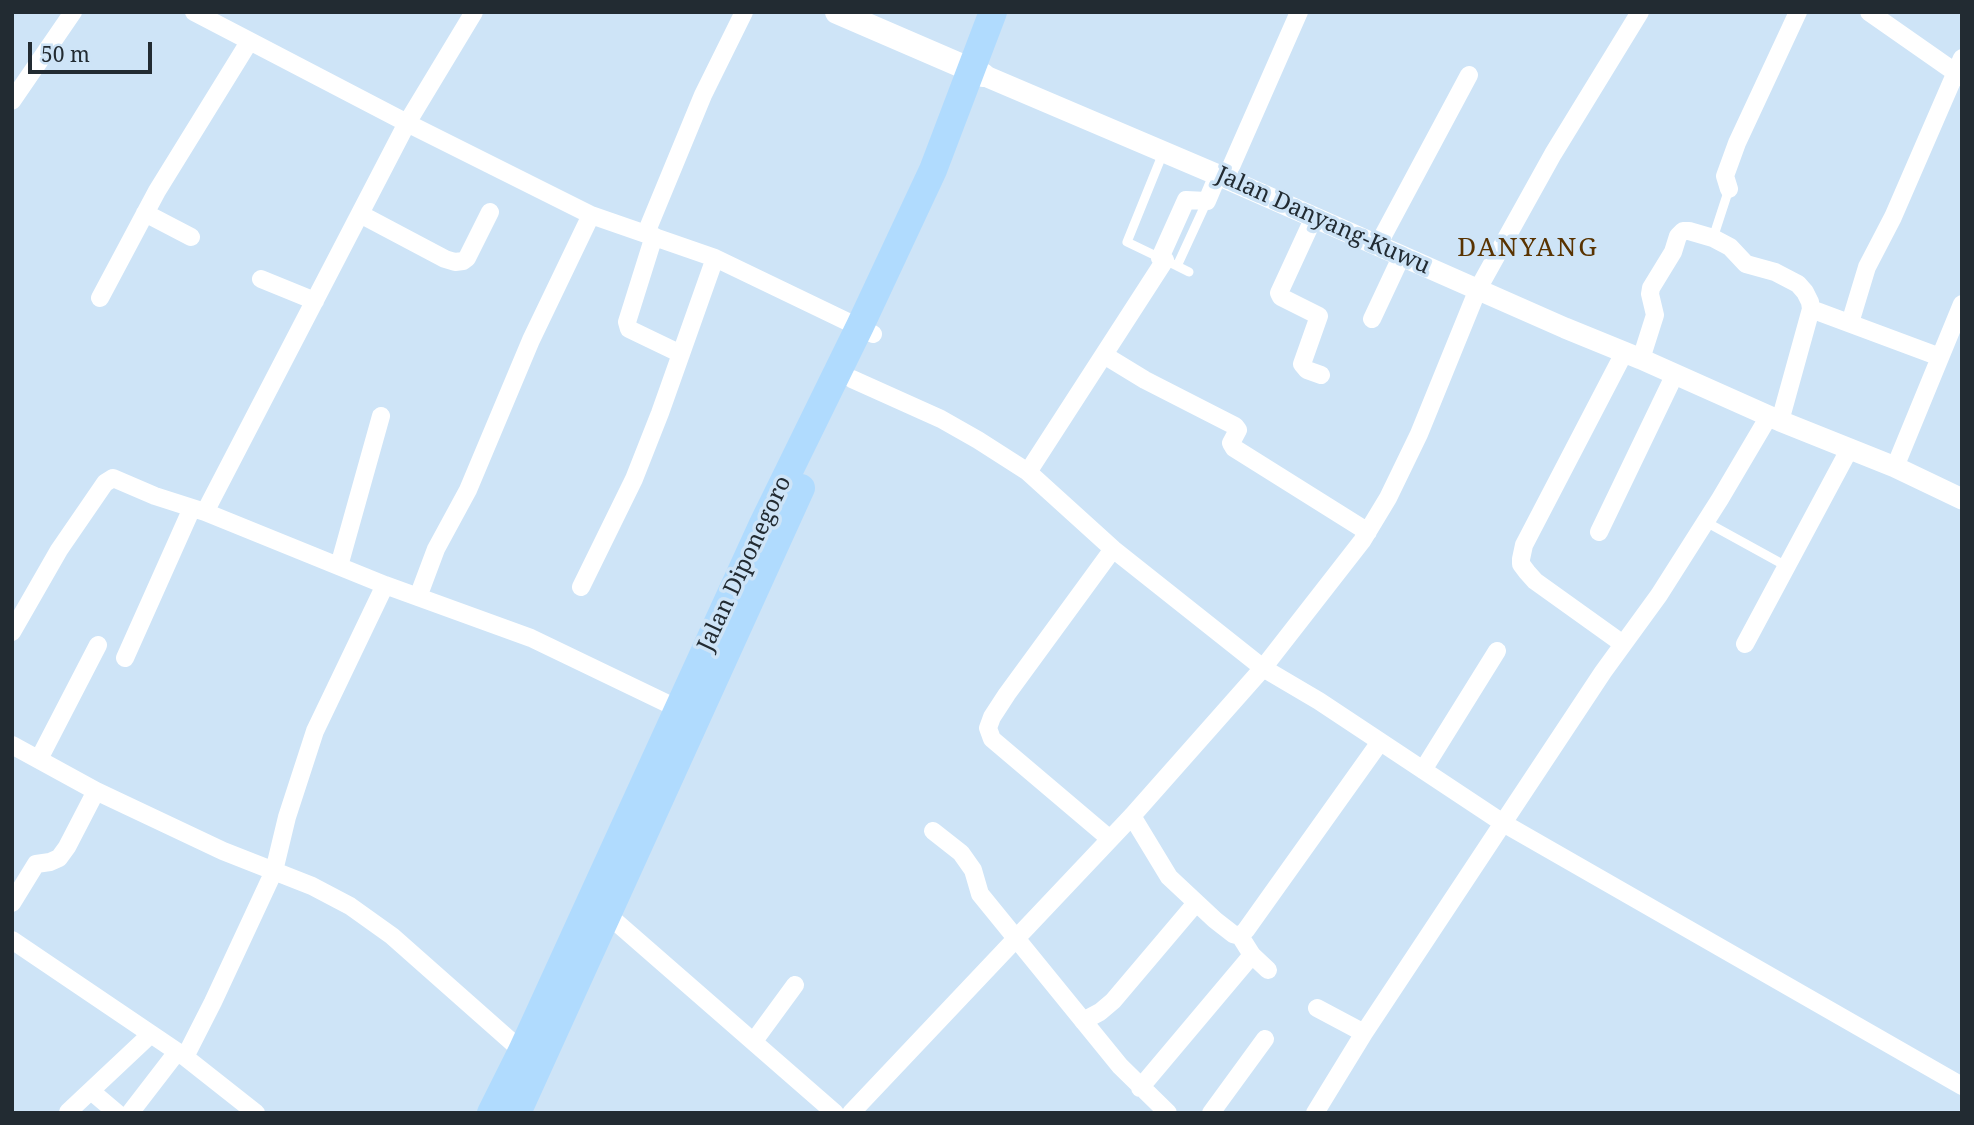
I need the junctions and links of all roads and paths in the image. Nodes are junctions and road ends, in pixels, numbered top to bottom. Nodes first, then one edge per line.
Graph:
1 (73, 12) edge
2 (474, 12) edge
3 (744, 12) edge
4 (837, 12) edge
5 (993, 12) edge
6 (1010, 12) edge
7 (1299, 12) edge
8 (1640, 12) edge
9 (1798, 12) edge
10 (1869, 12) edge
11 (199, 14) edge
12 (249, 42) junction
13 (1960, 69) edge
14 (977, 73) junction
15 (1469, 75) dead end
16 (12, 101) edge
17 (407, 123) junction
18 (1164, 151) junction
19 (1222, 176) junction
20 (1729, 188) joint
21 (490, 212) dead end
22 (145, 213) junction
23 (360, 214) junction
24 (591, 215) junction
25 (1314, 217) junction
26 (650, 235) junction
27 (191, 237) dead end
28 (1713, 238) junction
29 (1378, 245) junction
30 (1402, 256) junction
31 (715, 258) junction
32 (1168, 261) junction
33 (1189, 272) dead end
34 (261, 279) dead end
35 (1478, 289) junction
36 (100, 298) dead end
37 (315, 300) junction
38 (1962, 304) edge
39 (1811, 309) junction
40 (1372, 319) dead end
41 (1850, 323) junction
42 (867, 330) junction
43 (681, 354) junction
44 (1104, 355) junction
45 (1632, 356) junction
46 (1940, 357) junction
47 (1675, 374) junction
48 (1321, 375) dead end
49 (852, 379) junction
50 (381, 416) dead end
51 (1774, 419) junction
52 (1850, 448) junction
53 (1895, 467) junction
54 (1028, 472) junction
55 (1962, 499) edge
56 (199, 510) junction
57 (1706, 522) junction
58 (1368, 532) junction
59 (1599, 532) dead end
60 (1113, 549) junction
61 (339, 566) junction
62 (1786, 566) junction
63 (385, 585) junction
64 (581, 587) dead end
65 (418, 597) junction
66 (12, 632) edge
67 (1623, 644) junction
68 (1745, 644) dead end
69 (98, 645) dead end
70 (1497, 651) dead end
71 (125, 658) dead end
72 (1263, 668) junction
73 (687, 713) junction
74 (1380, 742) junction
75 (12, 745) edge
76 (39, 760) junction
77 (1423, 770) junction
78 (96, 791) junction
79 (1132, 816) junction
80 (1503, 823) junction
81 (933, 831) dead end
82 (1110, 839) junction
83 (274, 871) junction
84 (12, 903) edge
85 (1196, 903) junction
86 (599, 907) junction
87 (1240, 936) junction
88 (1015, 938) junction
89 (14, 945) edge
90 (1252, 955) junction
91 (1268, 970) dead end
92 (795, 985) dead end
93 (1317, 1008) dead end
94 (1083, 1021) junction
95 (1364, 1033) junction
96 (151, 1034) junction
97 (1265, 1039) dead end
98 (754, 1041) junction
99 (522, 1051) junction
100 (181, 1054) junction
101 (1962, 1086) edge
102 (1140, 1088) junction
103 (91, 1091) junction
104 (233, 1106) edge
105 (68, 1112) edge
106 (117, 1113) edge
107 (130, 1113) edge
108 (256, 1113) edge
109 (491, 1113) edge
110 (517, 1113) edge
111 (835, 1113) edge
112 (852, 1113) edge
113 (1168, 1113) edge
114 (1212, 1113) edge
115 (1315, 1113) edge

1 - 16 street
2 - 17 street
3 - 26 street
4 - 14 main road, Jalan Danyang-Kuwu
5 - 14 main road, Jalan Diponegoro
6 - 14 main road, Jalan Diponegoro
7 - 19 street
8 - 35 street
9 - 20 street
10 - 13 street
11 - 12 street
12 - 17 street
12 - 22 street
13 - 41 street
14 - 18 street, Jalan Danyang-Kuwu
14 - 42 main road, Jalan Diponegoro
15 - 29 street
17 - 23 street
17 - 24 street
18 - 19 street, Jalan Danyang-Kuwu
18 - 32 lane
19 - 25 street, Jalan Danyang-Kuwu
19 - 32 street
20 - 28 lane
21 - 23 street
22 - 27 street
22 - 36 street
23 - 37 street
24 - 26 street
24 - 65 street
25 - 29 street, Jalan Danyang-Kuwu
25 - 48 street
26 - 31 street
26 - 43 street
28 - 39 street
28 - 45 street
29 - 30 street, Jalan Danyang-Kuwu
30 - 35 street, Jalan Danyang-Kuwu
30 - 40 street
31 - 42 street
31 - 43 street
32 - 33 lane
32 - 44 street
34 - 37 street
35 - 45 street, Jalan Danyang-Kuwu
35 - 58 street
37 - 56 street
38 - 46 street
39 - 41 street
39 - 51 street
41 - 46 street
42 - 49 main road, Jalan Diponegoro
42 - 73 main road, Jalan Diponegoro
43 - 64 street
44 - 54 street
44 - 58 street
45 - 47 street, Jalan Danyang-Kuwu
45 - 67 street
46 - 53 street
47 - 51 street, Jalan Danyang-Kuwu
47 - 59 street
49 - 54 street
49 - 73 main road, Jalan Diponegoro
50 - 61 street
51 - 52 street, Jalan Danyang-Kuwu
51 - 57 street
52 - 53 street, Jalan Danyang-Kuwu
52 - 62 street
53 - 55 street, Jalan Danyang-Kuwu
54 - 60 street
56 - 61 street
56 - 66 street
56 - 71 street
57 - 62 lane
57 - 67 street
58 - 72 street
60 - 72 street
60 - 82 street
61 - 63 street
62 - 68 street
63 - 65 street
63 - 83 street
65 - 73 street
67 - 80 street
69 - 76 street
70 - 77 street
72 - 74 street
72 - 79 street
73 - 86 main road, Jalan Diponegoro
74 - 77 street
74 - 87 street
75 - 76 street
76 - 78 street
77 - 80 street
78 - 83 street
78 - 84 street
79 - 82 street
79 - 85 street
80 - 95 street
80 - 101 street
81 - 88 street
82 - 88 street
83 - 99 street
83 - 100 street
85 - 87 street
85 - 94 street
86 - 98 street
86 - 99 main road, Jalan Diponegoro
86 - 110 main road, Jalan Diponegoro
87 - 90 street
88 - 94 street
88 - 112 street
89 - 96 street
90 - 91 street
90 - 102 street
92 - 98 street
93 - 95 street
94 - 102 street
95 - 115 street
96 - 100 street
96 - 103 street
97 - 114 street
98 - 111 street
99 - 109 main road, Jalan Diponegoro
100 - 104 street
100 - 107 street
102 - 113 street
103 - 105 street
103 - 106 street
104 - 108 street

